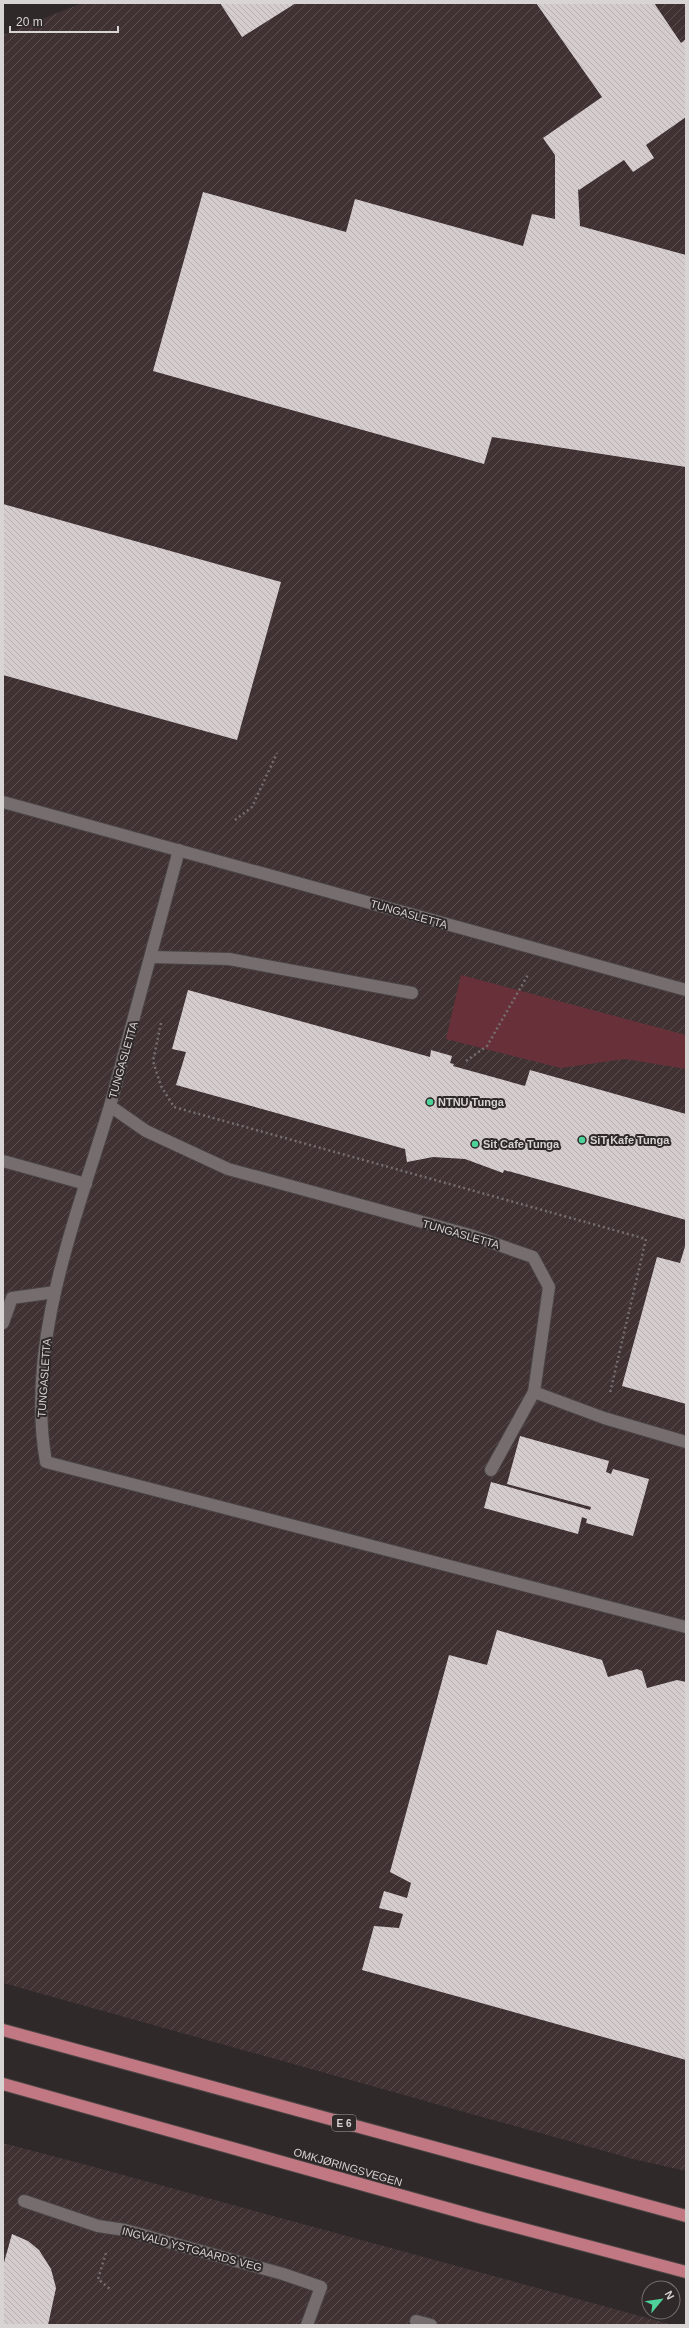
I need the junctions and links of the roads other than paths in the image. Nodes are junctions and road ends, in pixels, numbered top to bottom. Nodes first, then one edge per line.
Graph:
1 (3, 802) edge
2 (179, 850) junction
3 (151, 957) junction
4 (686, 990) edge
5 (412, 993) dead end
6 (110, 1106) junction
7 (3, 1161) edge
8 (86, 1184) junction
9 (55, 1292) junction
10 (3, 1324) edge
11 (534, 1392) junction
12 (686, 1442) edge
13 (491, 1470) dead end
14 (686, 1627) edge
15 (3, 2030) edge
16 (3, 2084) edge
17 (24, 2201) dead end
18 (686, 2216) edge
19 (686, 2272) edge
20 (416, 2321) dead end
21 (307, 2325) edge
22 (431, 2325) edge

1 - 2 street, TUNGASLETTA
2 - 3 street, TUNGASLETTA
2 - 4 street, TUNGASLETTA
3 - 5 street
3 - 6 street, TUNGASLETTA
6 - 8 street, TUNGASLETTA
6 - 11 street, TUNGASLETTA
7 - 8 street
8 - 9 street, TUNGASLETTA
9 - 10 street
9 - 14 street, TUNGASLETTA
11 - 12 street
11 - 13 street
15 - 18 highway, E 6
16 - 19 highway, OMKJØRINGSVEGEN
17 - 21 street, INGVALD YSTGAARDS VEG
20 - 22 street

